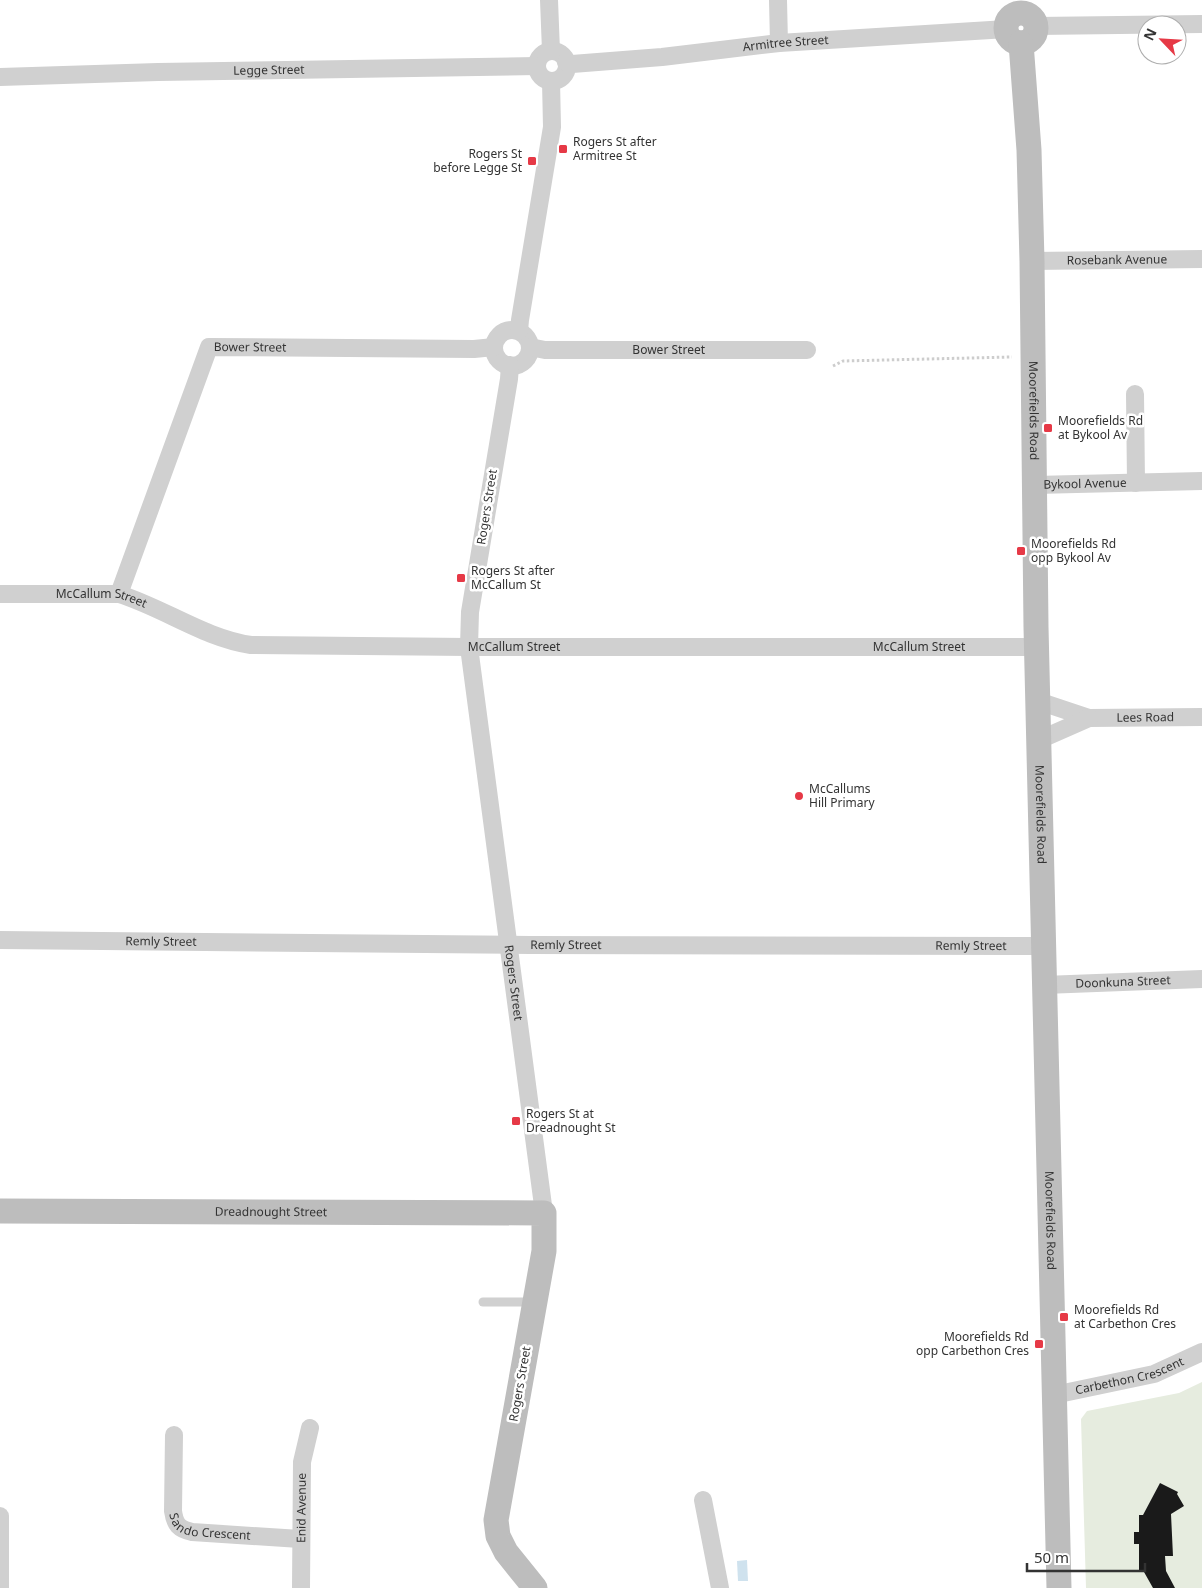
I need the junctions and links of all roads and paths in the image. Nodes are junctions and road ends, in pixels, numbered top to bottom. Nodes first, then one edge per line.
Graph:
1 (549, 0) edge
2 (778, 0) edge
3 (1022, 22) edge
4 (1202, 24) edge
5 (779, 43) junction
6 (551, 51) junction
7 (566, 62) junction
8 (537, 66) junction
9 (0, 77) edge
10 (551, 81) junction
11 (1202, 259) edge
12 (1032, 261) junction
13 (519, 331) junction
14 (494, 347) junction
15 (530, 347) junction
16 (807, 350) dead end
17 (1012, 356) dead end
18 (510, 365) junction
19 (833, 366) dead end
20 (1135, 394) dead end
21 (1202, 481) edge
22 (1136, 483) junction
23 (1035, 484) junction
24 (0, 594) edge
25 (118, 594) junction
26 (469, 647) junction
27 (1036, 647) junction
28 (1038, 701) junction
29 (1202, 716) edge
30 (1089, 718) junction
31 (1039, 740) junction
32 (0, 940) edge
33 (508, 944) junction
34 (1043, 946) junction
35 (1202, 979) edge
36 (1044, 985) junction
37 (0, 1211) edge
38 (544, 1213) junction
39 (483, 1302) dead end
40 (535, 1302) junction
41 (1202, 1352) edge
42 (1054, 1395) junction
43 (310, 1428) dead end
44 (174, 1435) dead end
45 (703, 1500) dead end
46 (0, 1516) edge
47 (300, 1539) junction
48 (0, 1588) edge
49 (301, 1588) edge
50 (535, 1588) edge
51 (720, 1588) edge
52 (1059, 1588) edge

1 - 6 street
2 - 5 street
3 - 4 street, Armitree Street
3 - 5 street, Armitree Street
3 - 12 main road, Moorefields Road
5 - 7 street, Armitree Street
6 - 7 street
6 - 8 street
7 - 10 street
8 - 9 street, Legge Street
8 - 10 street
10 - 13 street
11 - 12 street, Rosebank Avenue
12 - 23 main road, Moorefields Road
13 - 14 street
13 - 15 street
14 - 18 street
14 - 25 street, Bower Street
15 - 16 street, Bower Street
15 - 18 street
17 - 19 path
18 - 26 street, Rogers Street
20 - 22 street, Bykool Avenue
21 - 22 street, Bykool Avenue
22 - 23 street, Bykool Avenue
23 - 27 main road, Moorefields Road
24 - 25 street, McCallum Street
25 - 26 street, McCallum Street
26 - 27 street, McCallum Street
26 - 33 street, Rogers Street
27 - 28 main road, Moorefields Road
28 - 30 street, Lees Road
28 - 31 main road, Moorefields Road
29 - 30 street, Lees Road
30 - 31 street, Lees Road
31 - 34 main road, Moorefields Road
32 - 33 street, Remly Street
33 - 34 street, Remly Street
33 - 38 street, Rogers Street
34 - 36 main road, Moorefields Road
35 - 36 street, Doonkuna Street
36 - 42 main road, Moorefields Road
37 - 38 main road, Dreadnought Street
38 - 40 main road, Rogers Street
39 - 40 lane
40 - 50 main road, Rogers Street
41 - 42 street, Carbethon Crescent
42 - 52 main road, Moorefields Road
43 - 47 street, Enid Avenue
44 - 47 street, Sando Crescent
45 - 51 street
46 - 48 street
47 - 49 street, Enid Avenue

